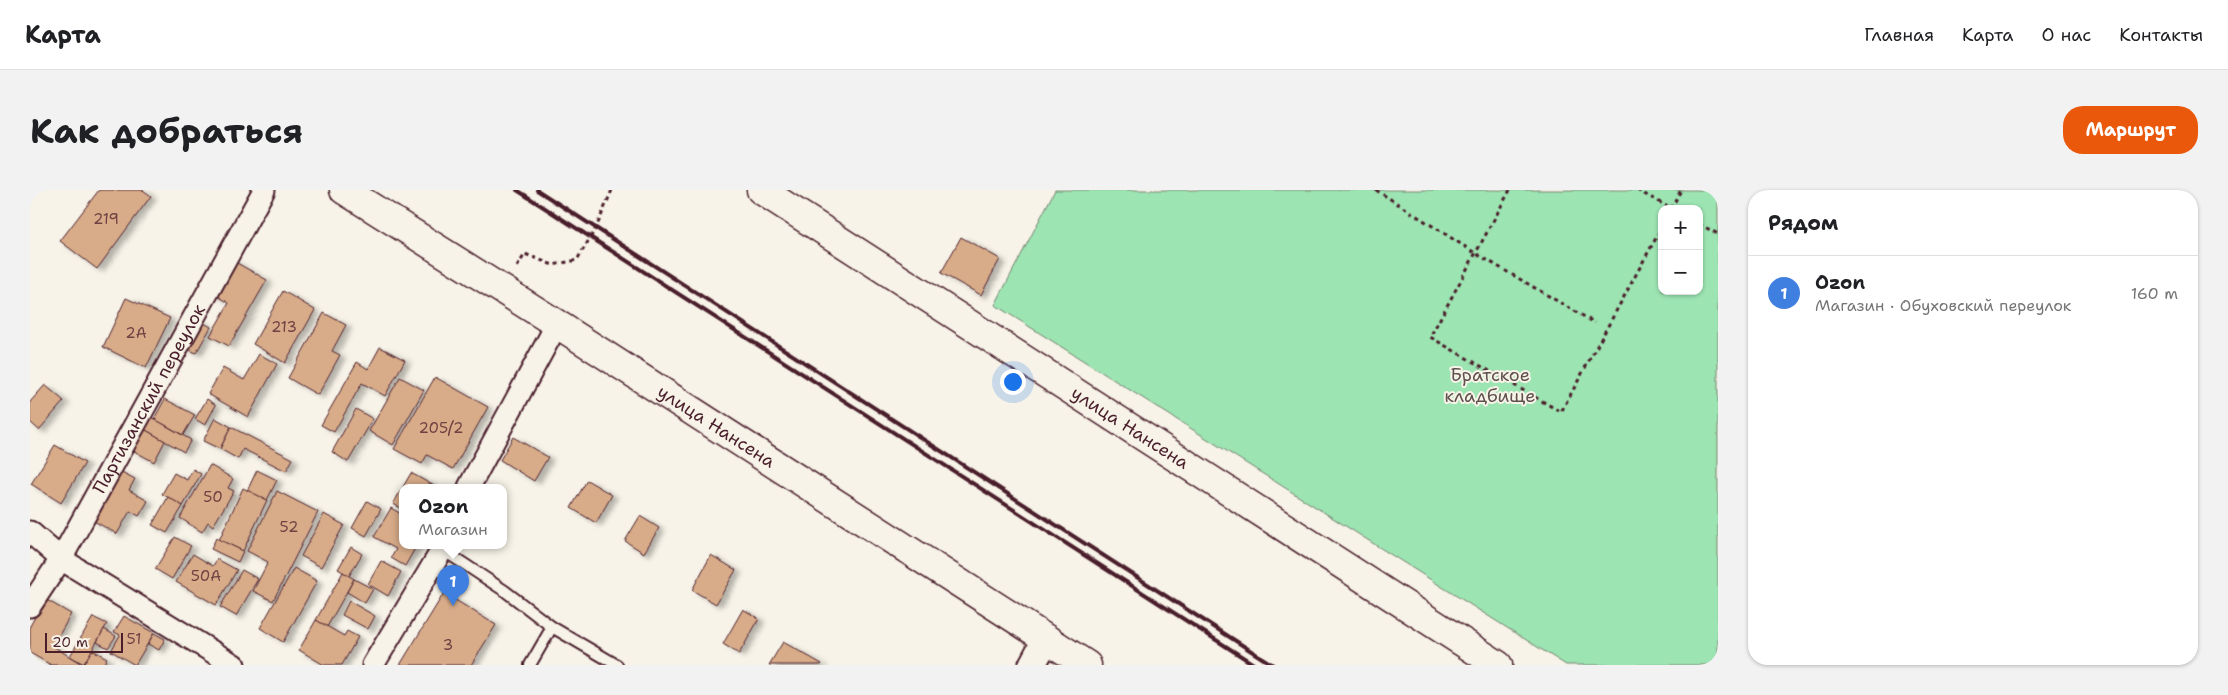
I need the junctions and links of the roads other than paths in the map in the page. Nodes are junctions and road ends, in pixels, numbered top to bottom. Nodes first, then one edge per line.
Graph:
1 (264, 190) edge
2 (344, 190) edge
3 (761, 190) edge
4 (557, 324) junction
5 (471, 484) edge
6 (30, 532) edge
7 (443, 549) edge
8 (445, 549) edge
9 (61, 559) junction
10 (30, 606) edge
11 (552, 627) junction
12 (1046, 639) junction
13 (234, 665) edge
14 (373, 665) edge
15 (530, 665) edge
16 (618, 665) edge
17 (1032, 665) edge
18 (1088, 665) edge
19 (1498, 665) edge

1 - 9 street, Партизанский переулок
2 - 4 main road, улица Нансена
3 - 19 main road, улица Нансена
4 - 5 street
4 - 12 main road, улица Нансена
6 - 9 street
7 - 14 street
8 - 11 lane
9 - 10 street, Партизанский переулок
9 - 13 street
11 - 15 lane
11 - 16 lane
12 - 17 street
12 - 18 main road, улица Нансена

